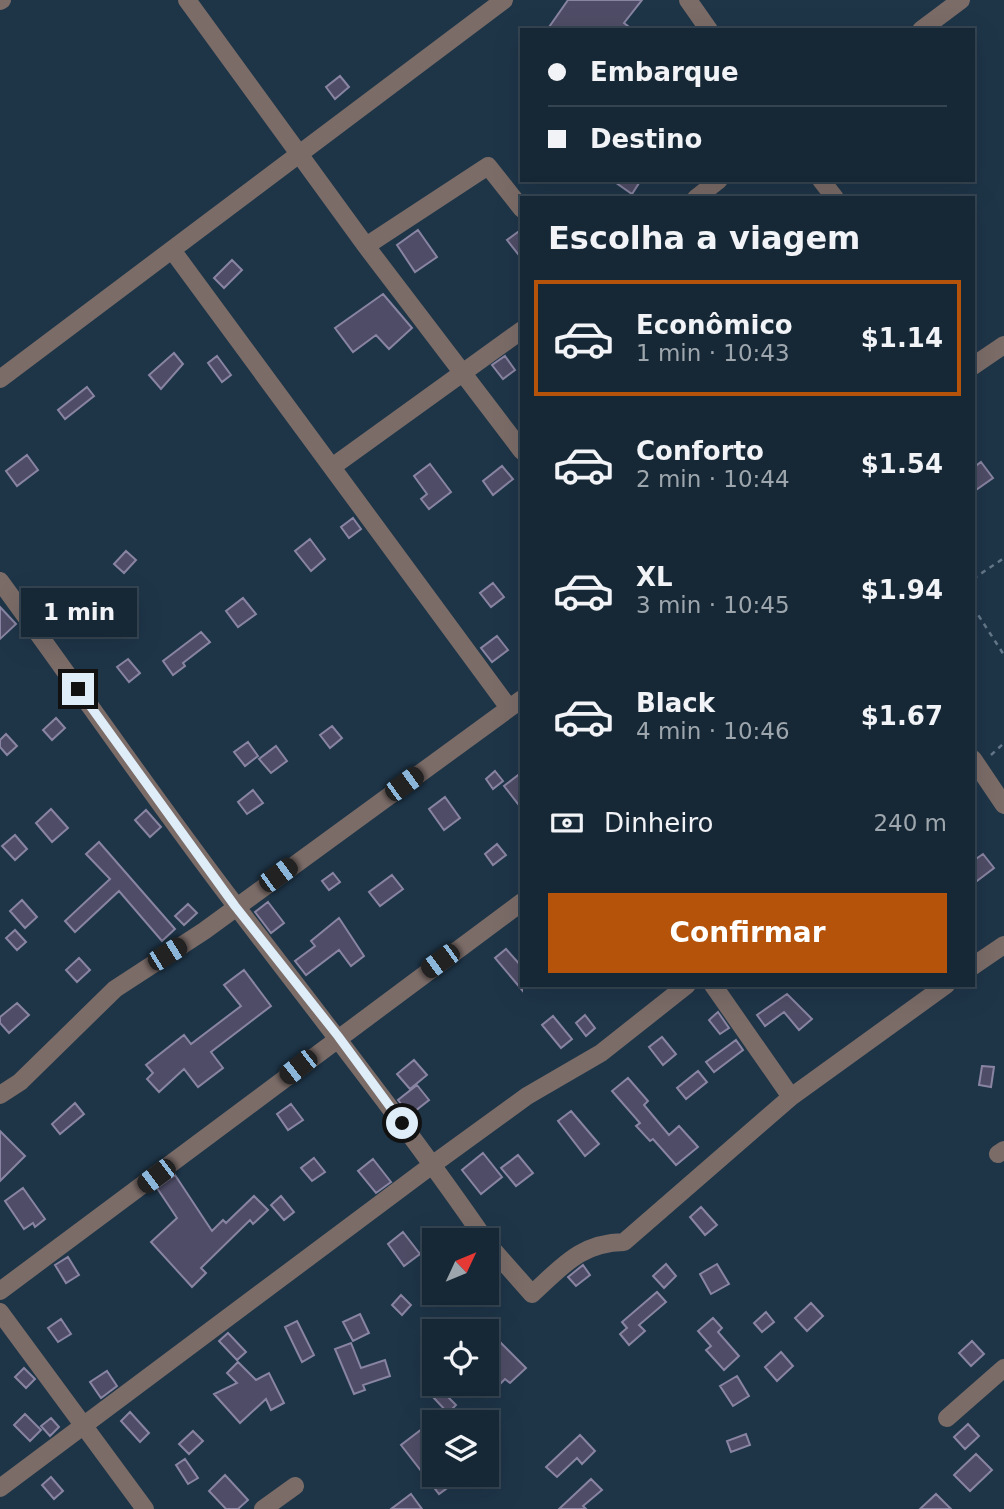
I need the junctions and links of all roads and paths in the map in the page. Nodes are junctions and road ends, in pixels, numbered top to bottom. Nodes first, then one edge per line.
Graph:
1 (187, 0) edge
2 (503, 0) edge
3 (688, 0) edge
4 (961, 0) edge
5 (708, 28) edge
6 (924, 28) edge
7 (299, 154) junction
8 (716, 182) edge
9 (823, 182) edge
10 (699, 196) edge
11 (833, 196) edge
12 (520, 206) edge
13 (366, 246) junction
14 (172, 250) junction
15 (520, 331) edge
16 (1004, 345) edge
17 (975, 365) edge
18 (463, 374) junction
19 (0, 379) edge
20 (520, 448) edge
21 (332, 467) junction
22 (1004, 558) edge
23 (975, 578) edge
24 (0, 581) edge
25 (975, 610) edge
26 (1004, 654) edge
27 (515, 703) edge
28 (975, 764) edge
29 (1004, 805) edge
30 (520, 903) edge
31 (235, 906) junction
32 (1004, 945) edge
33 (975, 965) edge
34 (684, 987) edge
35 (714, 987) edge
36 (943, 987) edge
37 (338, 1036) junction
38 (0, 1096) edge
39 (791, 1097) junction
40 (432, 1165) junction
41 (477, 1228) edge
42 (499, 1256) edge
43 (0, 1291) edge
44 (0, 1312) edge
45 (1004, 1368) edge
46 (947, 1418) dead end
47 (83, 1425) junction
48 (295, 1486) dead end
49 (0, 1488) edge
50 (145, 1509) edge
51 (263, 1509) edge

1 - 7 street
2 - 7 street
3 - 5 street
4 - 6 street
7 - 13 street
7 - 14 street
8 - 10 street
9 - 11 street
12 - 13 street
13 - 18 street
14 - 19 street
14 - 21 street
15 - 18 street
16 - 17 street
18 - 20 street
18 - 21 street
21 - 27 street
22 - 23 path
24 - 31 street
25 - 26 path
27 - 31 street
28 - 29 street
30 - 37 street
31 - 37 street
31 - 38 street
32 - 33 street
34 - 40 street
35 - 39 street
36 - 39 street
37 - 40 street
37 - 43 street
39 - 42 street
40 - 41 street
40 - 47 street
44 - 47 street
45 - 46 street
47 - 49 street
47 - 50 street
48 - 51 street

